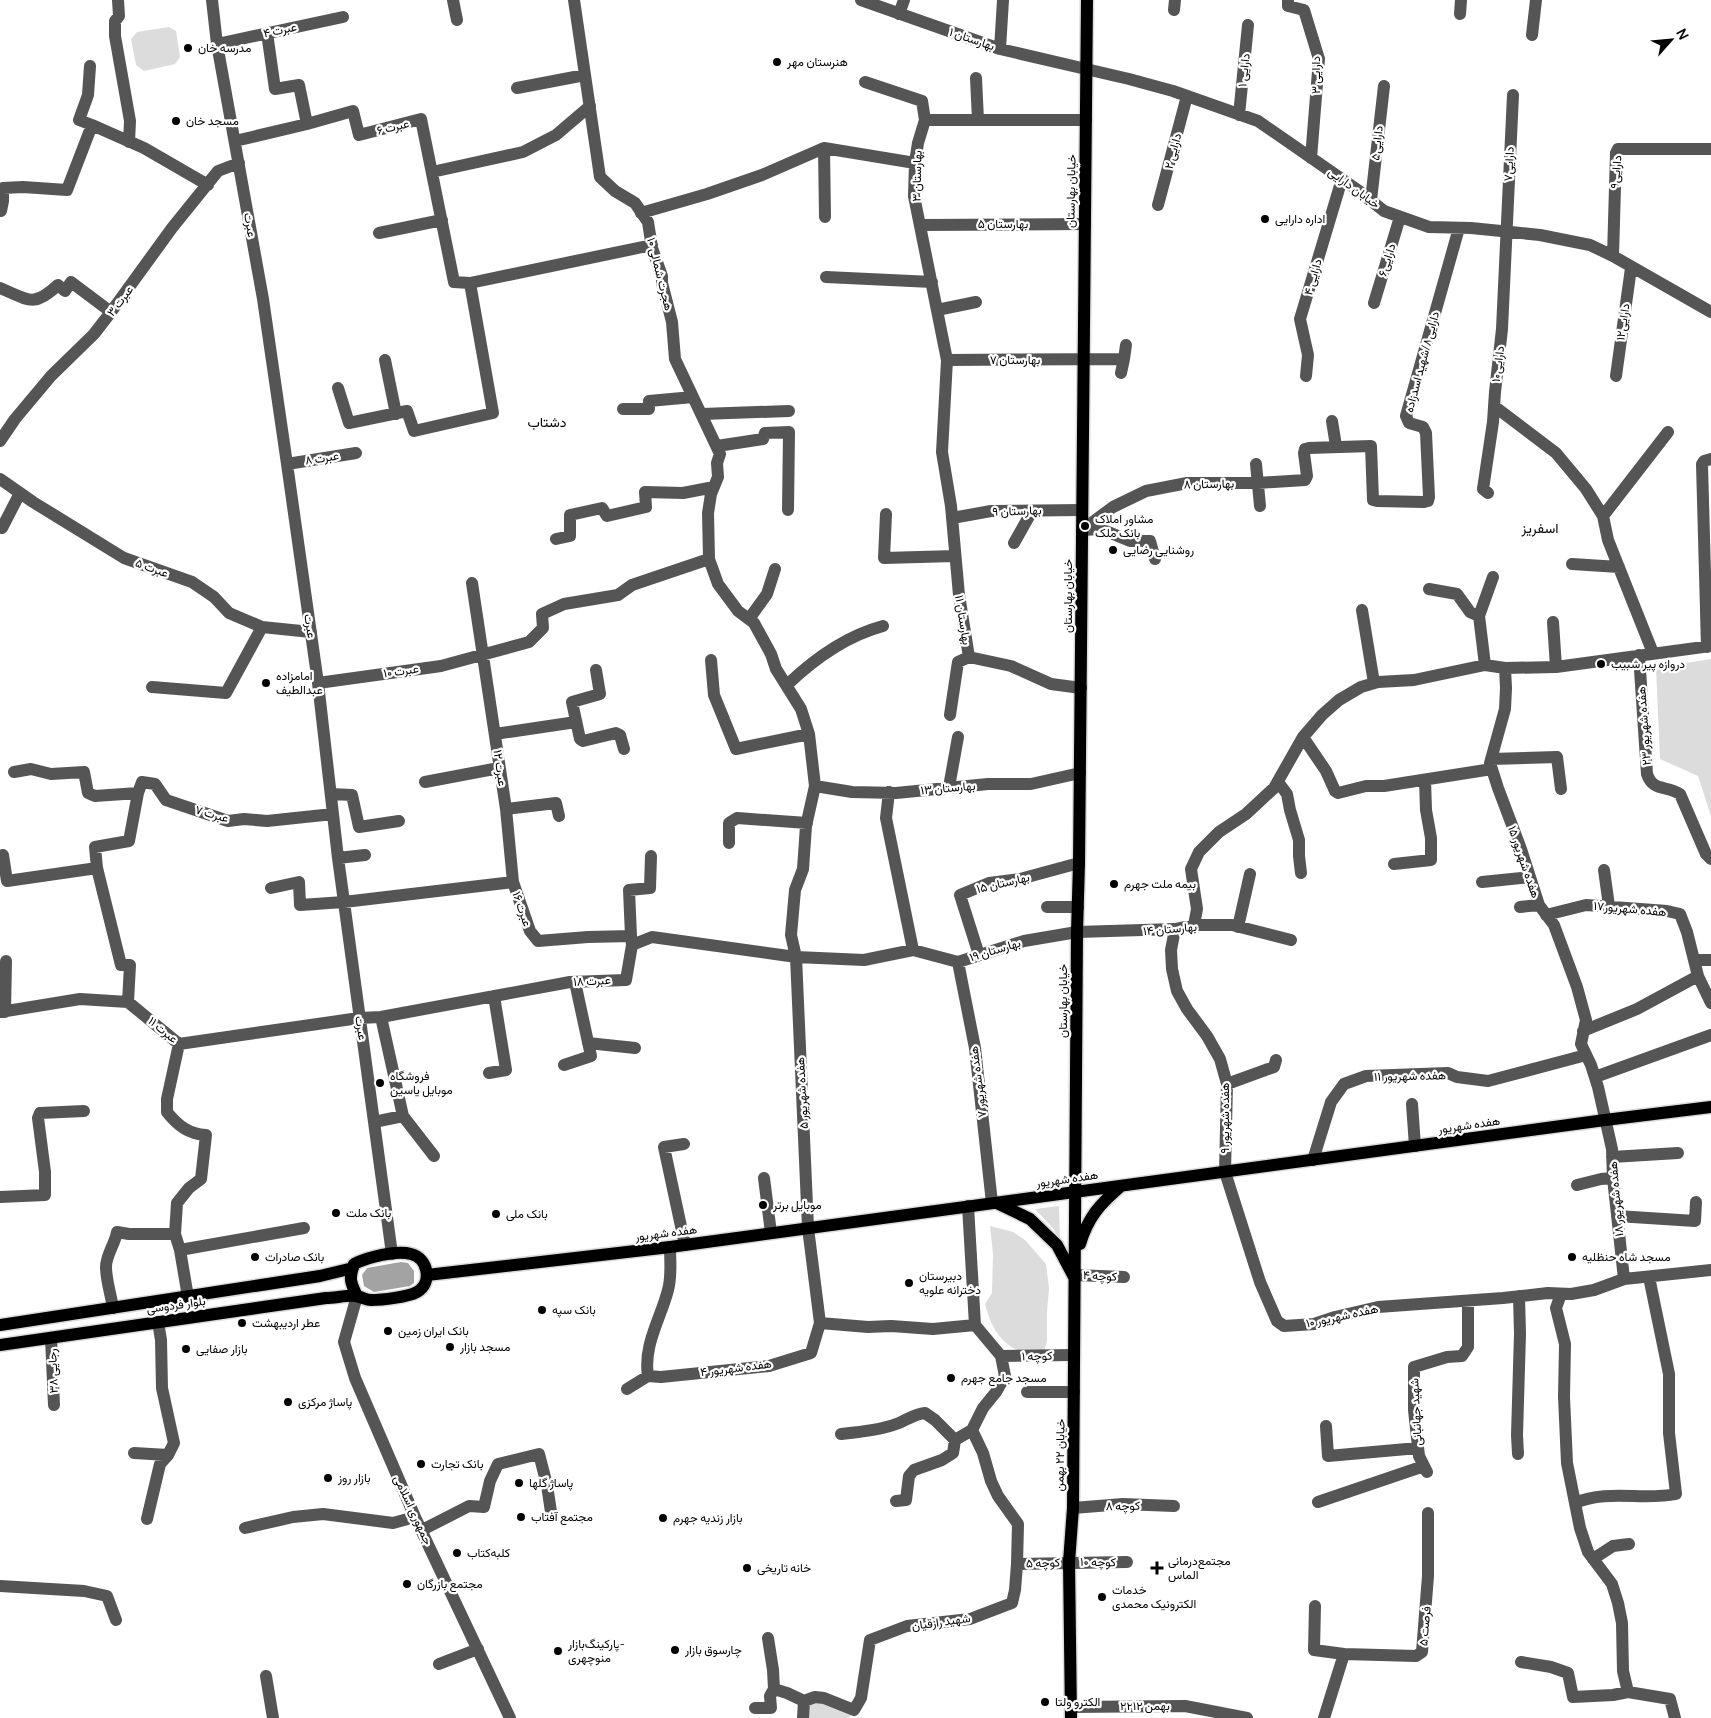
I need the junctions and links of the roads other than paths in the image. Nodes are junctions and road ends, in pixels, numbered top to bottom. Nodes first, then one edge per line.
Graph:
1 (118, 0) edge
2 (212, 0) edge
3 (453, 0) edge
4 (574, 0) edge
5 (861, 0) edge
6 (904, 0) edge
7 (1003, 0) edge
8 (1087, 0) edge
9 (1461, 0) edge
10 (1536, 0) edge
11 (1288, 3) edge
12 (898, 14) junction
13 (1460, 14) dead end
14 (343, 16) dead end
15 (456, 20) dead end
16 (1248, 25) dead end
17 (267, 33) junction
18 (1532, 35) dead end
19 (217, 44) junction
20 (1000, 49) junction
21 (90, 66) dead end
22 (1086, 70) junction
23 (585, 75) junction
24 (976, 78) dead end
25 (865, 82) dead end
26 (1384, 86) dead end
27 (517, 88) dead end
28 (1187, 96) junction
29 (1512, 96) dead end
30 (590, 106) junction
31 (1239, 115) junction
32 (925, 120) junction
33 (978, 120) junction
34 (1086, 120) junction
35 (307, 124) junction
36 (92, 126) junction
37 (235, 141) junction
38 (129, 142) junction
39 (824, 148) junction
40 (1711, 149) edge
41 (1311, 158) junction
42 (239, 163) junction
43 (915, 163) junction
44 (432, 172) junction
45 (1342, 179) junction
46 (208, 184) junction
47 (1371, 200) junction
48 (1158, 205) dead end
49 (1, 211) edge
50 (641, 212) junction
51 (825, 217) dead end
52 (1400, 217) junction
53 (442, 220) junction
54 (1085, 224) junction
55 (920, 225) junction
56 (1459, 228) junction
57 (1506, 232) junction
58 (379, 233) dead end
59 (652, 245) junction
60 (1613, 256) junction
61 (1631, 268) junction
62 (826, 277) dead end
63 (932, 282) junction
64 (470, 283) junction
65 (0, 288) edge
66 (976, 302) dead end
67 (1374, 303) dead end
68 (937, 310) junction
69 (111, 312) junction
70 (1711, 312) edge
71 (1126, 344) dead end
72 (1124, 359) junction
73 (385, 360) dead end
74 (948, 360) junction
75 (1083, 360) junction
76 (1121, 373) dead end
77 (1306, 376) dead end
78 (1616, 376) dead end
79 (338, 388) dead end
80 (693, 397) junction
81 (1494, 406) junction
82 (623, 409) dead end
83 (789, 411) dead end
84 (396, 414) junction
85 (702, 414) junction
86 (1332, 421) dead end
87 (1668, 432) dead end
88 (0, 441) edge
89 (717, 446) junction
90 (1336, 446) junction
91 (356, 453) dead end
92 (1711, 459) edge
93 (287, 464) junction
94 (1256, 464) dead end
95 (0, 479) edge
96 (1258, 483) junction
97 (714, 487) junction
98 (20, 493) junction
99 (1488, 493) dead end
100 (1260, 506) dead end
101 (788, 510) dead end
102 (1082, 510) junction
103 (1032, 511) junction
104 (886, 514) dead end
105 (1603, 516) junction
106 (952, 518) junction
107 (2, 528) dead end
108 (1082, 530) junction
109 (556, 539) dead end
110 (1014, 543) dead end
111 (955, 556) junction
112 (709, 559) junction
113 (1155, 560) dead end
114 (1572, 564) dead end
115 (1619, 567) junction
116 (775, 569) dead end
117 (1493, 577) dead end
118 (472, 583) dead end
119 (1429, 589) dead end
120 (1362, 610) dead end
121 (1479, 616) junction
122 (749, 619) junction
123 (1553, 622) dead end
124 (883, 626) dead end
125 (262, 627) junction
126 (311, 632) junction
127 (1709, 646) edge
128 (483, 654) junction
129 (1653, 654) junction
130 (1639, 655) junction
131 (969, 657) junction
132 (711, 660) dead end
133 (1494, 666) junction
134 (1556, 667) junction
135 (596, 670) dead end
136 (318, 683) junction
137 (1374, 683) junction
138 (787, 685) junction
139 (152, 687) dead end
140 (1081, 688) junction
141 (950, 715) dead end
142 (576, 722) junction
143 (495, 734) junction
144 (809, 734) junction
145 (958, 737) dead end
146 (1303, 737) junction
147 (624, 749) dead end
148 (1491, 764) junction
149 (499, 768) junction
150 (14, 772) dead end
151 (1080, 773) junction
152 (1425, 780) junction
153 (425, 782) dead end
154 (1278, 782) junction
155 (815, 786) junction
156 (949, 787) junction
157 (1562, 789) dead end
158 (889, 792) junction
159 (138, 793) junction
160 (331, 794) junction
161 (506, 809) junction
162 (333, 814) junction
163 (558, 816) dead end
164 (399, 821) dead end
165 (807, 822) junction
166 (729, 843) dead end
167 (3, 855) dead end
168 (365, 856) dead end
169 (651, 856) dead end
170 (338, 858) junction
171 (1711, 859) edge
172 (1079, 864) junction
173 (1394, 864) dead end
174 (97, 868) junction
175 (1604, 870) dead end
176 (1301, 873) dead end
177 (1250, 874) dead end
178 (1530, 877) junction
179 (513, 882) junction
180 (1482, 882) dead end
181 (270, 888) dead end
182 (344, 902) junction
183 (1609, 906) junction
184 (1047, 907) dead end
185 (1078, 907) junction
186 (1520, 907) dead end
187 (1543, 910) junction
188 (1194, 925) junction
189 (1238, 927) junction
190 (1175, 930) junction
191 (1076, 932) junction
192 (631, 940) junction
193 (1291, 940) dead end
194 (913, 950) junction
195 (979, 955) junction
196 (796, 957) junction
197 (1694, 960) junction
198 (1711, 960) edge
199 (6, 961) dead end
200 (958, 962) junction
201 (1698, 976) junction
202 (575, 982) junction
203 (494, 996) junction
204 (128, 1002) junction
205 (1711, 1003) edge
206 (2, 1012) edge
207 (381, 1017) junction
208 (359, 1018) junction
209 (1583, 1031) junction
210 (1711, 1035) edge
211 (588, 1043) junction
212 (179, 1044) junction
213 (635, 1048) dead end
214 (1586, 1055) junction
215 (1276, 1060) dead end
216 (564, 1065) dead end
217 (489, 1073) dead end
218 (1595, 1077) junction
219 (1227, 1084) junction
220 (1412, 1104) dead end
221 (1711, 1108) edge
222 (84, 1111) dead end
223 (402, 1116) junction
224 (1605, 1120) junction
225 (374, 1122) junction
226 (684, 1144) dead end
227 (1415, 1146) junction
228 (1678, 1152) dead end
229 (434, 1156) dead end
230 (1612, 1157) junction
231 (1313, 1160) junction
232 (1224, 1172) junction
233 (764, 1178) dead end
234 (1613, 1178) junction
235 (1577, 1184) dead end
236 (1121, 1186) junction
237 (1076, 1192) junction
238 (0, 1197) edge
239 (1696, 1202) dead end
240 (994, 1203) junction
241 (968, 1206) junction
242 (1617, 1216) junction
243 (304, 1228) dead end
244 (808, 1228) junction
245 (771, 1233) junction
246 (175, 1234) junction
247 (685, 1245) junction
248 (670, 1247) junction
249 (180, 1250) junction
250 (392, 1254) junction
251 (1076, 1256) junction
252 (353, 1268) junction
253 (1711, 1270) edge
254 (427, 1276) junction
255 (1075, 1276) junction
256 (1649, 1276) junction
257 (1124, 1277) dead end
258 (1624, 1279) junction
259 (1561, 1294) junction
260 (357, 1296) junction
261 (1519, 1296) junction
262 (188, 1297) junction
263 (1468, 1300) junction
264 (113, 1308) junction
265 (158, 1322) junction
266 (820, 1323) junction
267 (0, 1324) edge
268 (974, 1325) junction
269 (51, 1338) junction
270 (0, 1345) edge
271 (1074, 1355) junction
272 (1001, 1356) junction
273 (648, 1376) junction
274 (627, 1389) dead end
275 (1027, 1392) dead end
276 (1074, 1392) junction
277 (54, 1406) dead end
278 (1326, 1426) dead end
279 (972, 1430) junction
280 (841, 1434) dead end
281 (955, 1440) junction
282 (1418, 1448) junction
283 (134, 1453) dead end
284 (1518, 1454) dead end
285 (168, 1455) junction
286 (896, 1501) dead end
287 (1318, 1502) dead end
288 (1575, 1503) junction
289 (1174, 1506) dead end
290 (1073, 1508) junction
291 (551, 1512) dead end
292 (1428, 1513) dead end
293 (415, 1516) junction
294 (147, 1519) dead end
295 (245, 1528) dead end
296 (422, 1530) junction
297 (1629, 1544) dead end
298 (1593, 1559) junction
299 (1069, 1562) junction
300 (1128, 1562) dead end
301 (1017, 1564) junction
302 (0, 1586) edge
303 (1315, 1606) dead end
304 (116, 1620) dead end
305 (768, 1638) dead end
306 (478, 1649) junction
307 (1344, 1654) junction
308 (1521, 1662) dead end
309 (439, 1664) dead end
310 (266, 1676) dead end
311 (774, 1689) junction
312 (1628, 1692) junction
313 (804, 1701) junction
314 (755, 1708) dead end
315 (1071, 1712) edge
316 (852, 1714) edge
317 (1221, 1715) edge
318 (274, 1718) edge
319 (510, 1718) edge
320 (803, 1718) edge
321 (1247, 1718) edge
322 (1324, 1718) edge
323 (1675, 1718) edge

1 - 38 street
2 - 19 street, عبرت
3 - 15 street
4 - 23 street, هجرت شمالی ۱۰
5 - 12 street, بهارستان ۱
6 - 12 street
7 - 20 street
8 - 22 main road, خیابان بهارستان
9 - 13 street
10 - 18 street
11 - 41 street, دارایی ۳
12 - 20 street, بهارستان ۱
14 - 17 street, عبرت ۴
16 - 31 street, دارایی ۱
17 - 19 street, عبرت ۴
17 - 35 street
19 - 37 street, عبرت
20 - 22 street, بهارستان ۱
21 - 36 street
22 - 28 street, خیابان دارایی
22 - 34 main road, خیابان بهارستان
23 - 27 street
23 - 30 street, هجرت شمالی ۱۰
24 - 33 street
25 - 32 street
26 - 47 street, دارایی۵
28 - 31 street, خیابان دارایی
28 - 48 street, دارایی ۲
29 - 57 street, دارایی۷
30 - 44 street
30 - 50 street, هجرت شمالی ۱۰
31 - 41 street, خیابان دارایی
32 - 33 street
32 - 43 street, بهارستان ۳
33 - 34 street
34 - 54 main road, خیابان بهارستان
35 - 37 street, عبرت ۶
35 - 44 street, عبرت ۶
36 - 38 street
36 - 49 street
37 - 42 street, عبرت
38 - 46 street
39 - 43 street
39 - 50 street
39 - 51 street
40 - 60 street, دارایی۹
41 - 45 street, خیابان دارایی
42 - 46 street, عبرت ۳
42 - 93 street, عبرت
43 - 55 street, بهارستان ۳
44 - 53 street, عبرت ۶
45 - 47 street, خیابان دارایی
45 - 77 street, دارایی ۴
46 - 69 street, عبرت ۳
47 - 52 street, خیابان دارایی
50 - 59 street, هجرت شمالی ۱۰
52 - 56 street, خیابان دارایی
52 - 67 street, دارایی۶
53 - 58 street
53 - 64 street, عبرت ۶
54 - 55 street, بهارستان ۵
54 - 75 main road, خیابان بهارستان
55 - 63 street, بهارستان ۳
56 - 57 street, خیابان دارایی
56 - 90 street, دارایی۸/شهید اسدزاده
57 - 60 street, خیابان دارایی
57 - 81 street, دارایی۱۰
59 - 64 street
59 - 80 street, هجرت شمالی ۱۰
60 - 61 street, خیابان دارایی
61 - 70 street, خیابان دارایی
61 - 78 street, دارایی۱۲
62 - 63 street
63 - 68 street, بهارستان ۳
64 - 84 street
65 - 69 street
66 - 68 street
68 - 74 street, بهارستان ۳
69 - 88 street, عبرت ۳
71 - 72 street
72 - 75 street, بهارستان ۷
72 - 76 street
73 - 84 street
74 - 75 street, بهارستان ۷
74 - 106 street, بهارستان ۳
75 - 102 main road, خیابان بهارستان
79 - 84 street
80 - 82 street
80 - 85 street, هجرت شمالی ۱۰
81 - 99 street, دارایی۱۰
81 - 105 street
83 - 85 street
85 - 89 street, هجرت شمالی ۱۰
86 - 90 street
87 - 105 street
89 - 97 street, هجرت شمالی ۱۰
89 - 101 street
90 - 96 street, دارایی۸/شهید اسدزاده
91 - 93 street, عبرت ۸
92 - 127 street
93 - 126 street, عبرت
94 - 96 street
95 - 98 street, عبرت ۵
96 - 100 street
96 - 108 street, بهارستان ۸
97 - 109 street
97 - 112 street, هجرت شمالی ۱۰
98 - 107 street
98 - 125 street, عبرت ۵
102 - 103 street, بهارستان ۹
102 - 108 main road, خیابان بهارستان
103 - 106 street, بهارستان ۹
103 - 110 street
104 - 111 street
105 - 115 street
106 - 111 street, بهارستان ۱۱
108 - 113 street
108 - 140 main road, خیابان بهارستان
111 - 131 street, بهارستان ۱۱
112 - 122 street, هجرت شمالی ۱۰
112 - 128 street, عبرت ۱۰
114 - 115 street
115 - 129 street
116 - 122 street
117 - 121 street
118 - 128 street, عبرت ۱۲
119 - 121 street
120 - 137 street
121 - 133 street
122 - 138 street, هجرت شمالی ۱۰
123 - 134 street
124 - 138 street
125 - 126 street, عبرت ۵
125 - 139 street
126 - 136 street, عبرت
127 - 129 street
128 - 136 street, عبرت ۱۰
128 - 143 street, عبرت ۱۲
129 - 130 street
130 - 134 street
130 - 171 street, هفده شهریور ۲۳
131 - 140 street, بهارستان ۱۱
131 - 141 street
132 - 144 street
133 - 134 street
133 - 137 street
133 - 148 street
135 - 142 street
136 - 160 street, عبرت
137 - 146 street
138 - 144 street, هجرت شمالی ۱۰
140 - 151 main road, خیابان بهارستان
142 - 143 street
142 - 147 street
143 - 149 street, عبرت ۱۲
144 - 155 street, هفده شهریور ۵
145 - 156 street
146 - 152 street
146 - 154 street
148 - 152 street
148 - 157 street
148 - 178 street, هفده شهریور ۱۵
149 - 153 street
149 - 161 street, عبرت ۱۲
150 - 159 street
151 - 156 street, بهارستان ۱۳
151 - 172 main road, خیابان بهارستان
152 - 173 street
154 - 176 street
154 - 188 street
155 - 158 street, بهارستان ۱۳
155 - 165 street, هفده شهریور ۵
156 - 158 street, بهارستان ۱۳
158 - 194 street
159 - 162 street, عبرت ۷
159 - 174 street
160 - 162 street, عبرت
160 - 164 street
161 - 163 street
161 - 179 street, عبرت ۱۲
162 - 170 street, عبرت
165 - 166 street
165 - 196 street, هفده شهریور ۵
167 - 174 street
168 - 170 street
169 - 192 street
170 - 182 street, عبرت
172 - 185 main road, خیابان بهارستان
172 - 195 street, بهارستان ۱۵
174 - 204 street
175 - 183 street
177 - 189 street
178 - 180 street
178 - 187 street, هفده شهریور ۱۵
179 - 182 street, عبرت ۱۶
179 - 192 street, عبرت ۱۶
181 - 182 street, عبرت ۱۶
182 - 208 street, عبرت
183 - 187 street, هفده شهریور۱۷
183 - 197 street, هفده شهریور۱۷
184 - 185 street
185 - 191 main road, خیابان بهارستان
186 - 187 street, هفده شهریور۱۷
187 - 209 street, هفده شهریور ۱۵
188 - 189 street, بهارستان ۱۴
188 - 190 street, بهارستان ۱۴
189 - 193 street, بهارستان ۱۴
190 - 191 street, بهارستان ۱۴
190 - 219 street, هفده شهریور ۹
191 - 195 street, بهارستان ۱۹
191 - 237 main road, خیابان بهارستان
192 - 196 street
192 - 202 street, عبرت ۱۸
194 - 196 street, بهارستان ۱۹
194 - 200 street, بهارستان ۱۹
195 - 200 street, بهارستان ۱۹
196 - 244 street, هفده شهریور ۵
197 - 198 street
197 - 201 street, هفده شهریور۱۷
199 - 206 street
200 - 240 street, هفده شهریور ۷
201 - 205 street, هفده شهریور۱۷
201 - 209 street
202 - 203 street, عبرت ۱۸
202 - 211 street
203 - 207 street, عبرت ۱۸
203 - 217 street
204 - 206 street
204 - 212 street, عبرت ۱۱
207 - 208 street, عبرت ۱۸
207 - 223 street
208 - 212 street, عبرت ۱۱
208 - 225 street, عبرت
209 - 214 street, هفده شهریور ۱۵
210 - 218 street
211 - 213 street
211 - 216 street
212 - 246 street
214 - 218 street, هفده شهریور ۱۵
214 - 231 street, هفده شهریور ۱۱
215 - 219 street
218 - 224 street, هفده شهریور ۱۵
219 - 232 street, هفده شهریور ۹
220 - 227 street
221 - 224 main road, هفده شهریور
222 - 238 street
223 - 225 street
223 - 229 street
224 - 227 main road, هفده شهریور
224 - 230 street, هفده شهریور ۱۸
225 - 250 street, عبرت
226 - 247 street
227 - 231 main road, هفده شهریور
228 - 230 street
230 - 234 street, هفده شهریور ۱۸
231 - 232 main road, هفده شهریور
232 - 236 main road, هفده شهریور
232 - 263 street, هفده شهریور ۱۰
233 - 245 street
234 - 235 street
234 - 242 street, هفده شهریور ۱۸
236 - 237 main road, هفده شهریور
236 - 251 main road
237 - 240 main road, هفده شهریور
237 - 251 main road, خیابان ۲۲ بهمن
239 - 242 street
240 - 241 main road, هفده شهریور
240 - 255 main road
241 - 244 main road, هفده شهریور
241 - 268 street
242 - 258 street, هفده شهریور ۱۸
243 - 249 street
244 - 245 main road, هفده شهریور
244 - 266 street, هفده شهریور ۴
245 - 247 main road, هفده شهریور
246 - 249 street
246 - 264 street
247 - 248 main road, هفده شهریور
248 - 254 main road, هفده شهریور
248 - 273 street
249 - 262 street
250 - 252 main road, بلوار فردوسی
250 - 254 main road, بلوار فردوسی
251 - 255 main road, خیابان ۲۲ بهمن
252 - 260 main road
252 - 262 main road, بلوار فردوسی
253 - 256 street, هفده شهریور ۱۰
254 - 260 main road, بلوار فردوسی
255 - 257 street, کوچه ۴
255 - 271 main road, خیابان ۲۲ بهمن
256 - 258 street, هفده شهریور ۱۰
256 - 288 street
258 - 259 street, هفده شهریور ۱۰
259 - 261 street, هفده شهریور ۱۰
259 - 288 street
260 - 265 main road, بلوار فردوسی
260 - 293 street, جمهوری اسلامی
261 - 263 street, هفده شهریور ۱۰
261 - 284 street
262 - 264 main road, بلوار فردوسی
263 - 282 street, شهید جهانبانی
264 - 267 main road, بلوار فردوسی
265 - 269 main road, بلوار فردوسی
265 - 285 street
266 - 268 street
266 - 273 street, هفده شهریور ۴
268 - 272 street
269 - 270 main road, بلوار فردوسی
269 - 277 street, رجایی ۳۸
271 - 272 street, کوچه ۱
271 - 276 main road, خیابان ۲۲ بهمن
272 - 279 street
273 - 274 street
275 - 276 street
276 - 290 main road, خیابان ۲۲ بهمن
278 - 282 street
279 - 281 street
279 - 301 street, شهید رازقیان
280 - 281 street
281 - 286 street
282 - 287 street, شهید جهانبانی
283 - 285 street
285 - 294 street
288 - 298 street
289 - 290 street, کوچه ۸
290 - 299 main road, خیابان ۲۲ بهمن
291 - 296 street
292 - 307 street, فرصت ۵
293 - 295 street
293 - 296 street, جمهوری اسلامی
296 - 306 street, جمهوری اسلامی
297 - 298 street
298 - 312 street
299 - 300 street, کوچه ۱۰
299 - 301 street, کوچه ۵
299 - 315 main road, خیابان ۲۲ بهمن
301 - 316 street, شهید رازقیان
302 - 304 street
303 - 307 street
305 - 311 street
306 - 309 street
306 - 319 street, جمهوری اسلامی
307 - 322 street
308 - 312 street
310 - 318 street
311 - 313 street
311 - 314 street
312 - 323 street
313 - 316 street, شهید رازقیان
313 - 320 street
315 - 317 street, ۲۲بهمن ۱۲
317 - 321 street, ۲۲بهمن ۱۲

